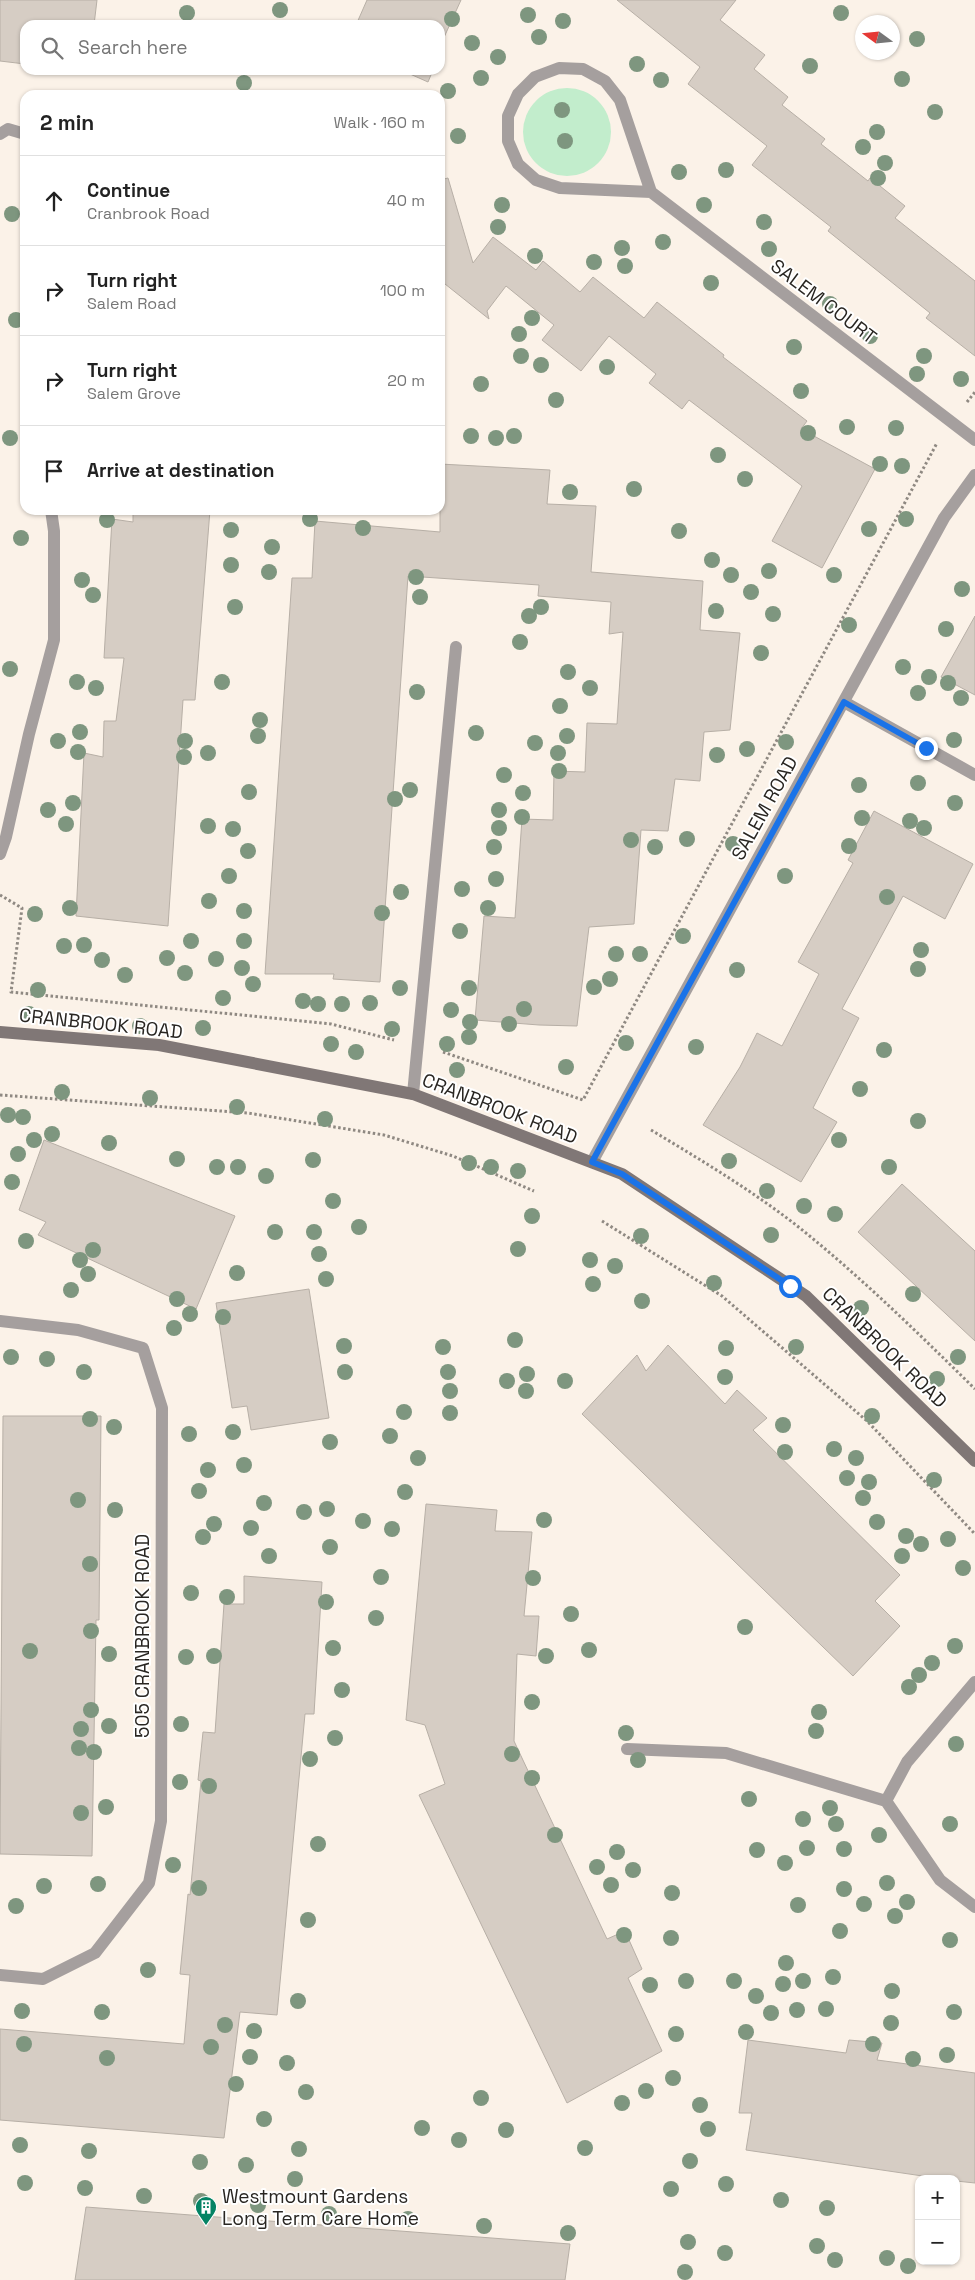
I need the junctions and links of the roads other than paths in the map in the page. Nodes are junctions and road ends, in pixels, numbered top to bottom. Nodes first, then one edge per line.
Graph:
1 (20, 133) edge
2 (0, 134) edge
3 (651, 192) junction
4 (975, 440) edge
5 (975, 475) edge
6 (52, 515) edge
7 (456, 647) dead end
8 (844, 702) junction
9 (975, 775) edge
10 (0, 854) edge
11 (0, 1032) edge
12 (413, 1094) junction
13 (592, 1162) junction
14 (0, 1321) edge
15 (975, 1461) edge
16 (975, 1682) edge
17 (627, 1749) dead end
18 (886, 1801) junction
19 (975, 1907) edge
20 (0, 1975) edge

1 - 2 street
3 - 3 street
3 - 4 street, SALEM COURT
5 - 8 street, SALEM ROAD
6 - 10 street
7 - 12 street
8 - 9 street
8 - 13 street, SALEM ROAD
11 - 12 street, CRANBROOK ROAD
12 - 13 street, CRANBROOK ROAD
13 - 15 street, CRANBROOK ROAD
14 - 20 street, 505 CRANBROOK ROAD
16 - 18 street
17 - 18 street
18 - 19 street

